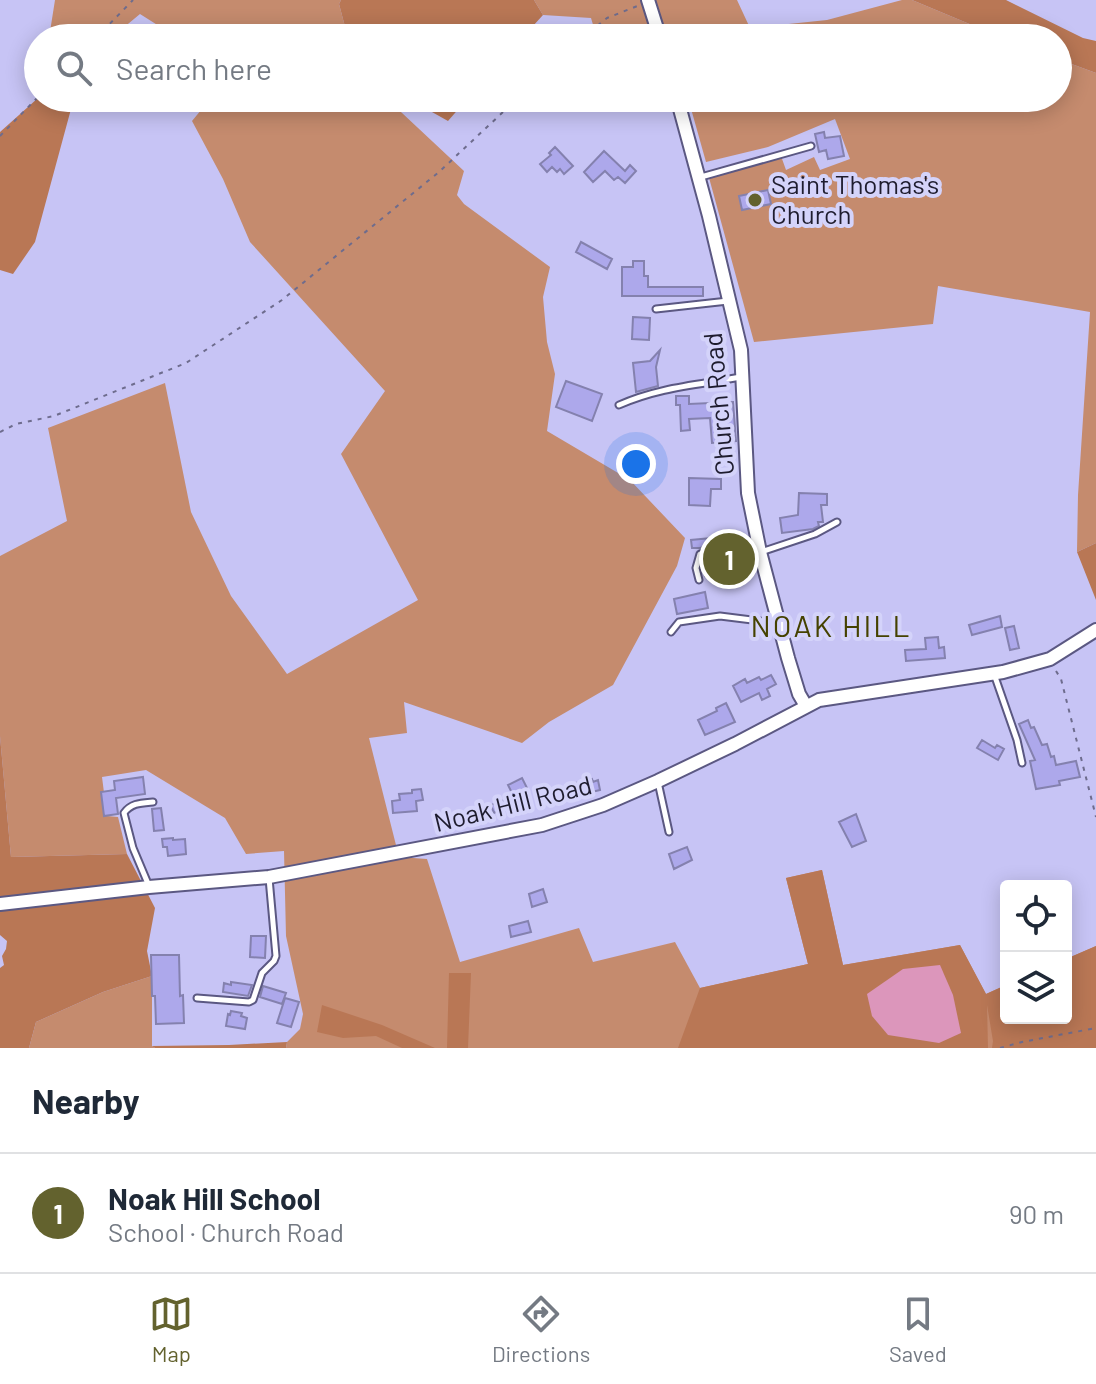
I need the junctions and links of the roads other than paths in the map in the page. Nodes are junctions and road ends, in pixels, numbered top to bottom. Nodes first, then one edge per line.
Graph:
1 (648, 1) edge
2 (655, 24) edge
3 (681, 112) edge
4 (811, 146) dead end
5 (698, 178) junction
6 (729, 301) junction
7 (656, 309) dead end
8 (742, 377) junction
9 (619, 405) dead end
10 (837, 522) dead end
11 (759, 547) junction
12 (699, 580) dead end
13 (779, 623) junction
14 (1096, 630) edge
15 (671, 632) dead end
16 (994, 673) junction
17 (806, 706) junction
18 (1022, 763) dead end
19 (658, 781) junction
20 (153, 802) dead end
21 (669, 832) dead end
22 (269, 877) junction
23 (149, 887) junction
24 (0, 904) edge
25 (197, 998) dead end

1 - 2 street
3 - 5 street, Church Road
4 - 5 lane
5 - 6 street, Church Road
6 - 7 lane
6 - 8 street, Church Road
8 - 9 lane
8 - 11 street, Church Road
10 - 11 lane
11 - 12 lane
11 - 13 street, Church Road
13 - 15 lane
13 - 17 street, Church Road
14 - 16 street, Noak Hill Road
16 - 17 street, Noak Hill Road
16 - 18 lane
17 - 19 street, Noak Hill Road
19 - 21 lane
19 - 22 street, Noak Hill Road
20 - 23 lane
22 - 23 street, Noak Hill Road
22 - 25 lane
23 - 24 street, Noak Hill Road

